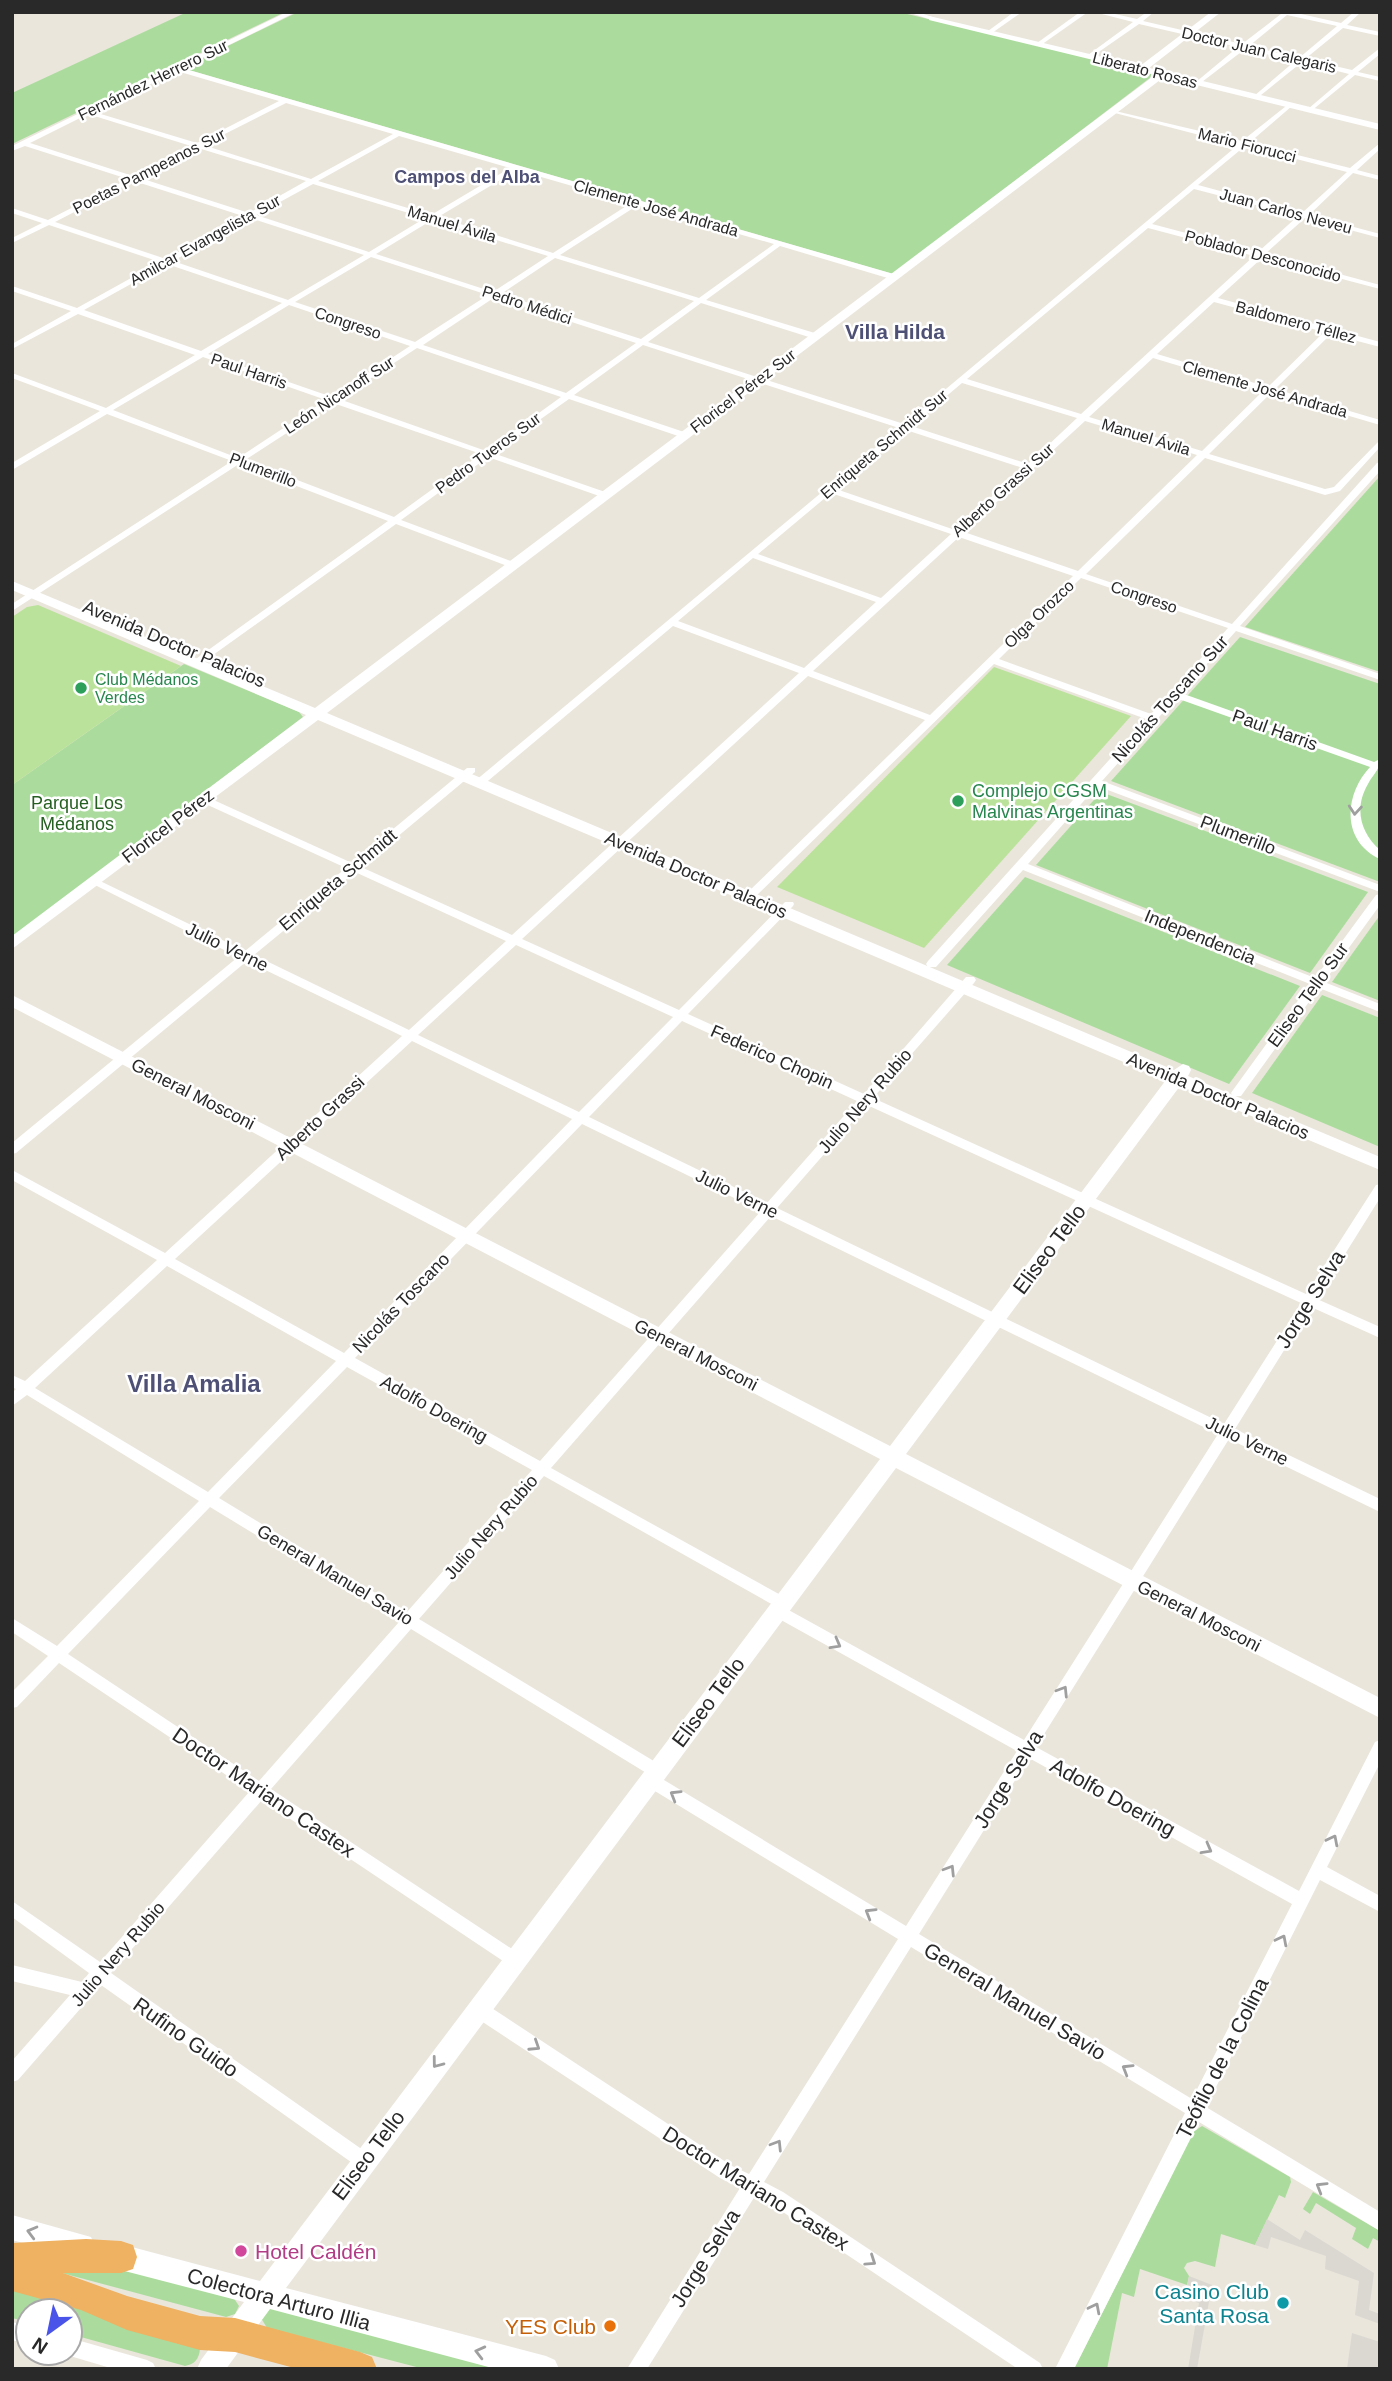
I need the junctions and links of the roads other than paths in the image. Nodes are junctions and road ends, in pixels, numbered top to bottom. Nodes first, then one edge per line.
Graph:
1 (293, 12) edge
2 (909, 12) edge
3 (1018, 12) edge
4 (1085, 12) edge
5 (1097, 12) edge
6 (1151, 12) edge
7 (1217, 12) edge
8 (1358, 12) edge
9 (1285, 13) edge
10 (936, 15) edge
11 (1138, 22) junction
12 (1342, 26) junction
13 (989, 32) junction
14 (1188, 34) junction
15 (1380, 34) edge
16 (1040, 44) junction
17 (1244, 47) junction
18 (1380, 50) edge
19 (1090, 56) junction
20 (1300, 60) junction
21 (177, 69) junction
22 (1142, 69) junction
23 (1354, 73) junction
24 (1162, 74) junction
25 (1380, 79) edge
26 (1198, 83) junction
27 (1256, 97) junction
28 (286, 100) junction
29 (1290, 105) junction
30 (1310, 110) junction
31 (1113, 111) junction
32 (88, 112) junction
33 (1380, 114) edge
34 (1374, 126) edge
35 (399, 133) junction
36 (24, 143) junction
37 (1243, 144) junction
38 (1380, 145) edge
39 (198, 146) junction
40 (12, 149) edge
41 (517, 167) junction
42 (1351, 171) junction
43 (135, 178) junction
44 (1380, 178) edge
45 (312, 181) junction
46 (1193, 186) junction
47 (637, 202) junction
48 (12, 210) edge
49 (250, 215) junction
50 (1303, 215) junction
51 (432, 218) junction
52 (49, 222) junction
53 (1146, 225) junction
54 (1380, 236) edge
55 (12, 242) edge
56 (779, 244) junction
57 (370, 254) junction
58 (1260, 255) junction
59 (554, 256) junction
60 (166, 262) junction
61 (894, 277) junction
62 (1379, 286) edge
63 (12, 288) edge
64 (495, 294) junction
65 (1212, 299) junction
66 (700, 301) junction
67 (289, 303) junction
68 (77, 311) junction
69 (1330, 331) junction
70 (815, 336) junction
71 (642, 342) junction
72 (416, 345) junction
73 (1380, 345) edge
74 (12, 347) edge
75 (202, 354) junction
76 (1150, 355) junction
77 (12, 375) edge
78 (758, 379) junction
79 (961, 380) junction
80 (1269, 390) junction
81 (567, 396) junction
82 (332, 400) junction
83 (107, 411) junction
84 (1082, 418) junction
85 (1380, 423) edge
86 (905, 427) junction
87 (684, 435) junction
88 (1380, 442) edge
89 (486, 454) junction
90 (1203, 455) junction
91 (238, 461) junction
92 (1380, 465) edge
93 (12, 467) edge
94 (1029, 467) junction
95 (830, 490) junction
96 (605, 495) junction
97 (395, 520) junction
98 (956, 533) junction
99 (752, 555) junction
100 (513, 565) junction
101 (1080, 575) junction
102 (12, 576) edge
103 (12, 585) edge
104 (37, 591) junction
105 (882, 601) junction
106 (12, 608) edge
107 (672, 622) junction
108 (1234, 628) junction
109 (200, 660) junction
110 (992, 660) junction
111 (805, 672) junction
112 (1380, 677) edge
113 (1174, 694) junction
114 (320, 711) junction
115 (1153, 718) junction
116 (931, 719) junction
117 (1378, 764) edge
118 (475, 776) junction
119 (1095, 782) junction
120 (203, 799) junction
121 (623, 839) junction
122 (1380, 856) edge
123 (1021, 865) junction
124 (353, 867) junction
125 (94, 882) junction
126 (1380, 889) edge
127 (752, 893) junction
128 (1380, 897) edge
129 (786, 908) junction
130 (514, 940) junction
131 (12, 944) edge
132 (246, 956) junction
133 (932, 964) junction
134 (1317, 983) junction
135 (967, 984) junction
136 (12, 1000) edge
137 (1380, 1008) edge
138 (681, 1016) junction
139 (410, 1036) junction
140 (124, 1058) junction
141 (1180, 1074) junction
142 (1237, 1093) junction
143 (866, 1100) junction
144 (581, 1118) junction
145 (291, 1145) junction
146 (12, 1150) edge
147 (1380, 1153) edge
148 (1380, 1164) edge
149 (12, 1174) edge
150 (1380, 1188) edge
151 (1086, 1199) junction
152 (769, 1210) junction
153 (466, 1236) junction
154 (166, 1260) junction
155 (1309, 1301) junction
156 (996, 1320) junction
157 (1380, 1333) edge
158 (659, 1336) junction
159 (345, 1360) junction
160 (12, 1380) edge
161 (26, 1388) junction
162 (12, 1401) edge
163 (1226, 1432) junction
164 (892, 1457) junction
165 (542, 1469) junction
166 (209, 1499) junction
167 (1380, 1506) edge
168 (1132, 1581) junction
169 (780, 1607) junction
170 (409, 1621) junction
171 (12, 1624) edge
172 (58, 1655) junction
173 (12, 1702) edge
174 (1380, 1709) edge
175 (1380, 1747) edge
176 (1026, 1749) junction
177 (654, 1775) junction
178 (261, 1790) junction
179 (1317, 1870) junction
180 (1302, 1901) junction
181 (1380, 1905) edge
182 (12, 1908) edge
183 (908, 1936) junction
184 (515, 1960) junction
185 (12, 1973) edge
186 (100, 1974) junction
187 (85, 1991) junction
188 (478, 2009) junction
189 (12, 2074) edge
190 (1195, 2110) junction
191 (364, 2161) junction
192 (752, 2185) junction
193 (1380, 2222) edge
194 (12, 2227) edge
195 (121, 2257) junction
196 (12, 2259) edge
197 (12, 2275) edge
198 (263, 2296) junction
199 (235, 2334) junction
200 (84, 2351) edge
201 (147, 2369) edge
202 (210, 2369) edge
203 (360, 2369) edge
204 (546, 2369) edge
205 (636, 2369) edge
206 (1034, 2369) edge
207 (1063, 2369) edge

1 - 21 street, Fernández Herrero Sur
2 - 10 street, Liberato Rosas
3 - 13 street
4 - 16 street
5 - 11 street, Doctor Juan Calegaris
6 - 11 street
7 - 14 street
8 - 12 street
9 - 12 street
9 - 17 street
10 - 13 street, Liberato Rosas
11 - 14 street, Doctor Juan Calegaris
11 - 19 street
12 - 15 street
12 - 20 street
13 - 16 street, Liberato Rosas
14 - 17 street, Doctor Juan Calegaris
14 - 22 street
16 - 19 street, Liberato Rosas
17 - 20 street, Doctor Juan Calegaris
17 - 26 street
18 - 23 street
19 - 22 street, Liberato Rosas
20 - 23 street, Doctor Juan Calegaris
20 - 27 street
21 - 28 street, Clemente José Andrada
21 - 32 street, Fernández Herrero Sur
22 - 24 street, Liberato Rosas
23 - 25 street, Doctor Juan Calegaris
23 - 30 street
24 - 26 street, Liberato Rosas
24 - 31 street, Floricel Pérez Sur
26 - 27 street, Liberato Rosas
27 - 29 street, Liberato Rosas
28 - 35 street, Clemente José Andrada
28 - 39 street, Poetas Pampeanos Sur
29 - 30 street, Liberato Rosas
29 - 37 street, Enriqueta Schmidt Sur
30 - 34 street, Liberato Rosas
31 - 37 street, Mario Fiorucci
31 - 61 street, Floricel Pérez Sur
32 - 36 street, Fernández Herrero Sur
32 - 39 street, Manuel Ávila
33 - 34 street
35 - 41 street, Clemente José Andrada
35 - 45 street, Amilcar Evangelista Sur
36 - 40 street, Fernández Herrero Sur
36 - 43 street, Pedro Médici
37 - 42 street, Mario Fiorucci
37 - 46 street, Enriqueta Schmidt Sur
38 - 42 street, Alberto Grassi Sur
39 - 43 street, Poetas Pampeanos Sur
39 - 45 street, Manuel Ávila
41 - 47 street, Clemente José Andrada
41 - 51 street
42 - 44 street, Mario Fiorucci
42 - 50 street, Alberto Grassi Sur
43 - 49 street, Pedro Médici
43 - 52 street, Poetas Pampeanos Sur
45 - 49 street, Amilcar Evangelista Sur
45 - 51 street, Manuel Ávila
46 - 50 street, Juan Carlos Neveu
46 - 53 street, Enriqueta Schmidt Sur
47 - 56 street, Clemente José Andrada
47 - 59 street, León Nicanoff Sur
48 - 52 street, Congreso
49 - 57 street, Pedro Médici
49 - 60 street, Amilcar Evangelista Sur
50 - 54 street, Juan Carlos Neveu
50 - 58 street, Alberto Grassi Sur
51 - 57 street
51 - 59 street, Manuel Ávila
52 - 55 street, Poetas Pampeanos Sur
52 - 60 street, Congreso
53 - 58 street, Poblador Desconocido
53 - 79 street, Enriqueta Schmidt Sur
56 - 61 street, Clemente José Andrada
56 - 66 street, Pedro Tueros Sur
57 - 64 street, Pedro Médici
57 - 67 street
58 - 62 street, Poblador Desconocido
58 - 65 street, Alberto Grassi Sur
59 - 64 street, León Nicanoff Sur
59 - 66 street, Manuel Ávila
60 - 67 street, Congreso
60 - 68 street, Amilcar Evangelista Sur
61 - 70 street, Floricel Pérez Sur
63 - 68 street, Paul Harris
64 - 71 street, Pedro Médici
64 - 72 street, León Nicanoff Sur
65 - 69 street, Baldomero Téllez
65 - 76 street, Alberto Grassi Sur
66 - 70 street, Manuel Ávila
66 - 71 street, Pedro Tueros Sur
67 - 72 street, Congreso
67 - 75 street
68 - 74 street, Amilcar Evangelista Sur
68 - 75 street, Paul Harris
69 - 73 street, Baldomero Téllez
69 - 80 street, Olga Orozco
70 - 78 street, Floricel Pérez Sur
71 - 78 street, Pedro Médici
71 - 81 street, Pedro Tueros Sur
72 - 81 street, Congreso
72 - 82 street, León Nicanoff Sur
75 - 82 street, Paul Harris
75 - 83 street
76 - 80 street, Clemente José Andrada
76 - 84 street, Alberto Grassi Sur
77 - 83 street, Plumerillo
78 - 86 street, Pedro Médici
78 - 87 street, Floricel Pérez Sur
79 - 84 street, Manuel Ávila
79 - 86 street, Enriqueta Schmidt Sur
80 - 85 street, Clemente José Andrada
80 - 90 street, Olga Orozco
81 - 87 street, Congreso
81 - 89 street, Pedro Tueros Sur
82 - 89 street, Paul Harris
82 - 91 street, León Nicanoff Sur
83 - 91 street, Plumerillo
83 - 93 street
84 - 90 street, Manuel Ávila
84 - 94 street, Alberto Grassi Sur
86 - 94 street, Pedro Médici
86 - 95 street, Enriqueta Schmidt Sur
87 - 96 street, Floricel Pérez Sur
88 - 90 street, Manuel Ávila
89 - 96 street, Paul Harris
89 - 97 street, Pedro Tueros Sur
90 - 101 street, Olga Orozco
91 - 97 street, Plumerillo
91 - 104 street, León Nicanoff Sur
92 - 108 street, Nicolás Toscano Sur
94 - 98 street, Alberto Grassi Sur
95 - 98 street, Congreso
95 - 99 street, Enriqueta Schmidt Sur
96 - 100 street, Floricel Pérez Sur
97 - 100 street, Plumerillo
97 - 109 street, Pedro Tueros Sur
98 - 101 street, Congreso
98 - 105 street, Alberto Grassi Sur
99 - 105 street
99 - 107 street, Enriqueta Schmidt Sur
100 - 114 street, Floricel Pérez Sur
101 - 108 street, Congreso
101 - 110 street, Olga Orozco
102 - 104 street, Avenida Doctor Palacios
103 - 104 street, Avenida Doctor Palacios
104 - 106 street, León Nicanoff Sur
104 - 109 street, Avenida Doctor Palacios
105 - 111 street, Alberto Grassi Sur
107 - 111 street
107 - 118 street, Enriqueta Schmidt Sur
108 - 112 street, Congreso
108 - 113 street, Nicolás Toscano Sur
109 - 114 street, Avenida Doctor Palacios
110 - 115 street
110 - 116 street, Olga Orozco
111 - 116 street
111 - 121 street, Alberto Grassi Sur
113 - 115 street, Nicolás Toscano Sur
113 - 117 street, Paul Harris
114 - 118 street, Avenida Doctor Palacios
114 - 120 street, Floricel Pérez
115 - 119 street, Nicolás Toscano Sur
116 - 127 street, Olga Orozco
117 -> 122 street
118 - 121 street, Avenida Doctor Palacios
118 - 124 street, Enriqueta Schmidt
119 - 123 street, Nicolás Toscano Sur
119 - 126 street, Plumerillo
120 - 124 street, Federico Chopin
120 - 125 street, Floricel Pérez
121 - 127 street, Avenida Doctor Palacios
121 - 130 street, Alberto Grassi
123 - 133 street, Nicolás Toscano Sur
123 - 134 street, Independencia
124 - 130 street, Federico Chopin
124 - 132 street, Enriqueta Schmidt
125 - 131 street, Floricel Pérez
125 - 132 street, Julio Verne
127 - 129 street, Avenida Doctor Palacios
128 - 134 street, Eliseo Tello Sur
129 - 133 street, Avenida Doctor Palacios
129 - 135 street, Avenida Doctor Palacios
129 - 138 street, Nicolás Toscano
130 - 138 street, Federico Chopin
130 - 139 street, Alberto Grassi
132 - 139 street, Julio Verne
132 - 140 street, Enriqueta Schmidt
133 - 135 street, Avenida Doctor Palacios
134 - 137 street, Independencia
134 - 142 street, Eliseo Tello Sur
135 - 141 street, Avenida Doctor Palacios
135 - 143 street, Julio Nery Rubio
136 - 140 street, General Mosconi
138 - 143 street, Federico Chopin
138 - 144 street, Nicolás Toscano
139 - 144 street, Julio Verne
139 - 145 street, Alberto Grassi
140 - 145 street, General Mosconi
140 - 146 street, Enriqueta Schmidt
141 - 142 street, Avenida Doctor Palacios
141 - 148 street, Avenida Doctor Palacios
141 - 151 street, Eliseo Tello
142 - 147 street, Avenida Doctor Palacios
143 - 151 street, Federico Chopin
143 - 152 street, Julio Nery Rubio
144 - 152 street, Julio Verne
144 - 153 street, Nicolás Toscano
145 - 153 street, General Mosconi
145 - 154 street, Alberto Grassi
149 - 154 street, Adolfo Doering
150 - 155 street, Jorge Selva
151 - 155 street, Federico Chopin
151 - 156 street, Eliseo Tello
152 - 156 street, Julio Verne
152 - 158 street, Julio Nery Rubio
153 - 158 street, General Mosconi
153 - 159 street, Nicolás Toscano
154 - 159 street, Adolfo Doering
154 - 161 street, Alberto Grassi
155 - 157 street, Federico Chopin
155 - 163 street, Jorge Selva
156 - 163 street, Julio Verne
156 - 164 street, Eliseo Tello
158 - 164 street, General Mosconi
158 - 165 street, Julio Nery Rubio
159 - 165 street, Adolfo Doering
159 - 166 street, Nicolás Toscano
160 - 161 street, General Manuel Savio
161 - 162 street, Alberto Grassi
161 - 166 street, General Manuel Savio
163 - 167 street, Julio Verne
163 - 168 street, Jorge Selva
164 - 168 street, General Mosconi
164 - 169 street, Eliseo Tello
165 - 169 street, Adolfo Doering
165 - 170 street, Julio Nery Rubio
166 - 170 street, General Manuel Savio
166 - 172 street, Nicolás Toscano
168 - 174 street, General Mosconi
176 -> 168 street, Jorge Selva
169 -> 176 street, Adolfo Doering
169 - 177 street, Eliseo Tello
170 - 177 street, General Manuel Savio
170 - 178 street, Julio Nery Rubio
171 - 172 street, Doctor Mariano Castex
172 - 173 street, Nicolás Toscano
172 - 178 street, Doctor Mariano Castex
179 -> 175 street, Teófilo de la Colina
176 -> 180 street, Adolfo Doering
183 -> 176 street, Jorge Selva
183 -> 177 street, General Manuel Savio
177 - 184 street, Eliseo Tello
178 - 184 street, Doctor Mariano Castex
178 - 186 street, Julio Nery Rubio
179 - 180 street, Teófilo de la Colina
179 - 181 street
190 -> 180 street, Teófilo de la Colina
182 - 186 street, Rufino Guido
190 -> 183 street, General Manuel Savio
192 -> 183 street, Jorge Selva
184 - 188 street, Eliseo Tello
185 - 187 street
186 - 187 street, Julio Nery Rubio
186 - 191 street, Rufino Guido
187 - 189 street, Julio Nery Rubio
188 -> 191 street, Eliseo Tello
188 -> 192 street, Doctor Mariano Castex
193 -> 190 street, General Manuel Savio
207 -> 190 street, Teófilo de la Colina
191 - 198 street, Eliseo Tello
192 - 205 street, Jorge Selva
192 -> 206 street, Doctor Mariano Castex
195 -> 194 street, Colectora Arturo Illia
195 - 196 highway
195 - 198 street, Colectora Arturo Illia
197 - 199 highway
198 - 199 street, Eliseo Tello
204 -> 198 street, Colectora Arturo Illia
199 - 202 street, Eliseo Tello
199 - 203 highway
200 - 201 street

